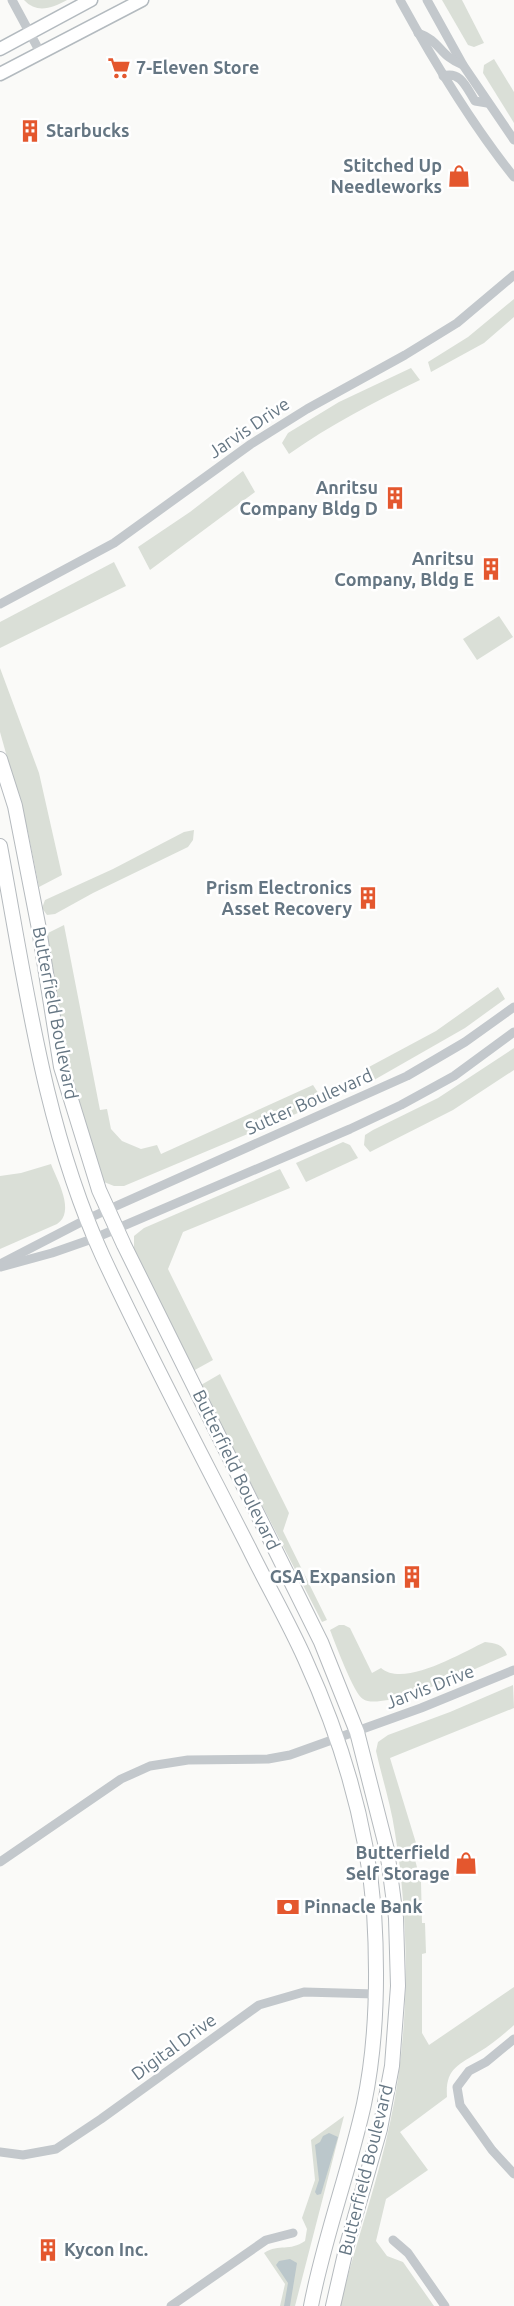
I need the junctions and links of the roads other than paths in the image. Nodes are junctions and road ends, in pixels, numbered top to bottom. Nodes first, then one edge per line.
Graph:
1 (12, 0) edge
2 (91, 0) edge
3 (142, 0) edge
4 (400, 0) edge
5 (427, 0) edge
6 (30, 33) junction
7 (418, 33) junction
8 (0, 49) edge
9 (40, 52) junction
10 (463, 65) junction
11 (0, 74) edge
12 (443, 76) junction
13 (487, 102) junction
14 (514, 140) edge
15 (514, 177) edge
16 (514, 275) edge
17 (0, 604) edge
18 (0, 760) edge
19 (0, 846) edge
20 (514, 1007) edge
21 (514, 1032) edge
22 (108, 1210) junction
23 (87, 1218) junction
24 (116, 1228) junction
25 (95, 1238) junction
26 (0, 1264) edge
27 (0, 1268) edge
28 (514, 1670) edge
29 (357, 1732) junction
30 (337, 1739) junction
31 (0, 1862) edge
32 (375, 1994) junction
33 (514, 2039) edge
34 (0, 2152) edge
35 (514, 2174) edge
36 (293, 2233) dead end
37 (393, 2240) dead end
38 (171, 2306) edge
39 (311, 2306) edge
40 (332, 2306) edge
41 (445, 2306) edge

1 - 6 street
2 - 6 main road
3 - 9 main road
4 - 7 street
5 - 10 street
6 - 8 main road
6 - 9 street
7 - 10 street
7 - 12 street
9 - 11 main road
10 - 13 street
12 - 13 street
12 - 15 street
13 - 14 street
16 - 17 street, Jarvis Drive
18 - 22 main road, Butterfield Boulevard
19 - 23 main road, Butterfield Boulevard
20 - 22 street, Sutter Boulevard
21 - 24 street
22 - 23 street, Sutter Boulevard
22 - 24 main road, Butterfield Boulevard
23 - 25 main road, Butterfield Boulevard
23 - 26 street, Sutter Boulevard
24 - 25 street
24 - 29 main road, Butterfield Boulevard
25 - 27 street
25 - 30 main road, Butterfield Boulevard
28 - 29 street, Jarvis Drive
29 - 30 street, Jarvis Drive
29 - 40 main road, Butterfield Boulevard
30 - 31 street
30 - 32 main road, Butterfield Boulevard
32 - 34 street, Digital Drive
32 - 39 main road, Butterfield Boulevard
33 - 35 street
36 - 38 street
37 - 41 street

